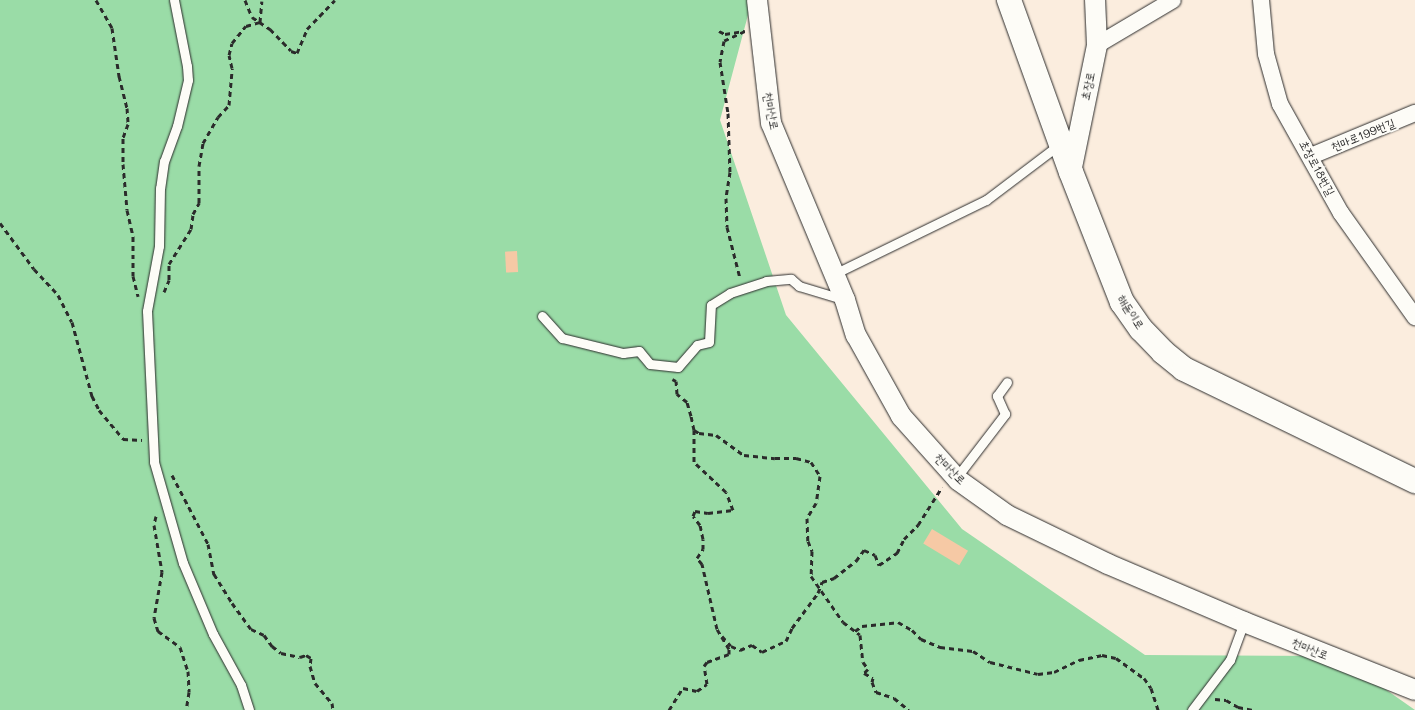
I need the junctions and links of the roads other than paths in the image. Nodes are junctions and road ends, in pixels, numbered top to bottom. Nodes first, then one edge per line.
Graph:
1 (174, 0) edge
2 (757, 0) edge
3 (1009, 0) edge
4 (1095, 0) edge
5 (1173, 0) edge
6 (1261, 0) edge
7 (1097, 45) junction
8 (1415, 113) edge
9 (1061, 144) junction
10 (1311, 156) junction
11 (1071, 172) junction
12 (833, 274) junction
13 (845, 300) junction
14 (542, 316) dead end
15 (1415, 317) edge
16 (1007, 382) dead end
17 (953, 474) junction
18 (1415, 481) edge
19 (1244, 622) junction
20 (1415, 690) edge
21 (249, 710) edge
22 (1192, 710) edge

1 - 21 lane
2 - 12 street, 천마산로
3 - 9 main road, 해돋이로
4 - 7 street, 초장로
5 - 7 street
6 - 10 street, 초장로18번길
7 - 11 street, 초장로
8 - 10 street, 천마로199번길
9 - 11 main road, 해돋이로
9 - 12 lane
10 - 15 street, 초장로18번길
11 - 18 main road, 해돋이로
12 - 13 street, 천마산로
13 - 14 lane
13 - 17 street, 천마산로
16 - 17 lane
17 - 19 street, 천마산로
19 - 20 street, 천마산로
19 - 22 lane

